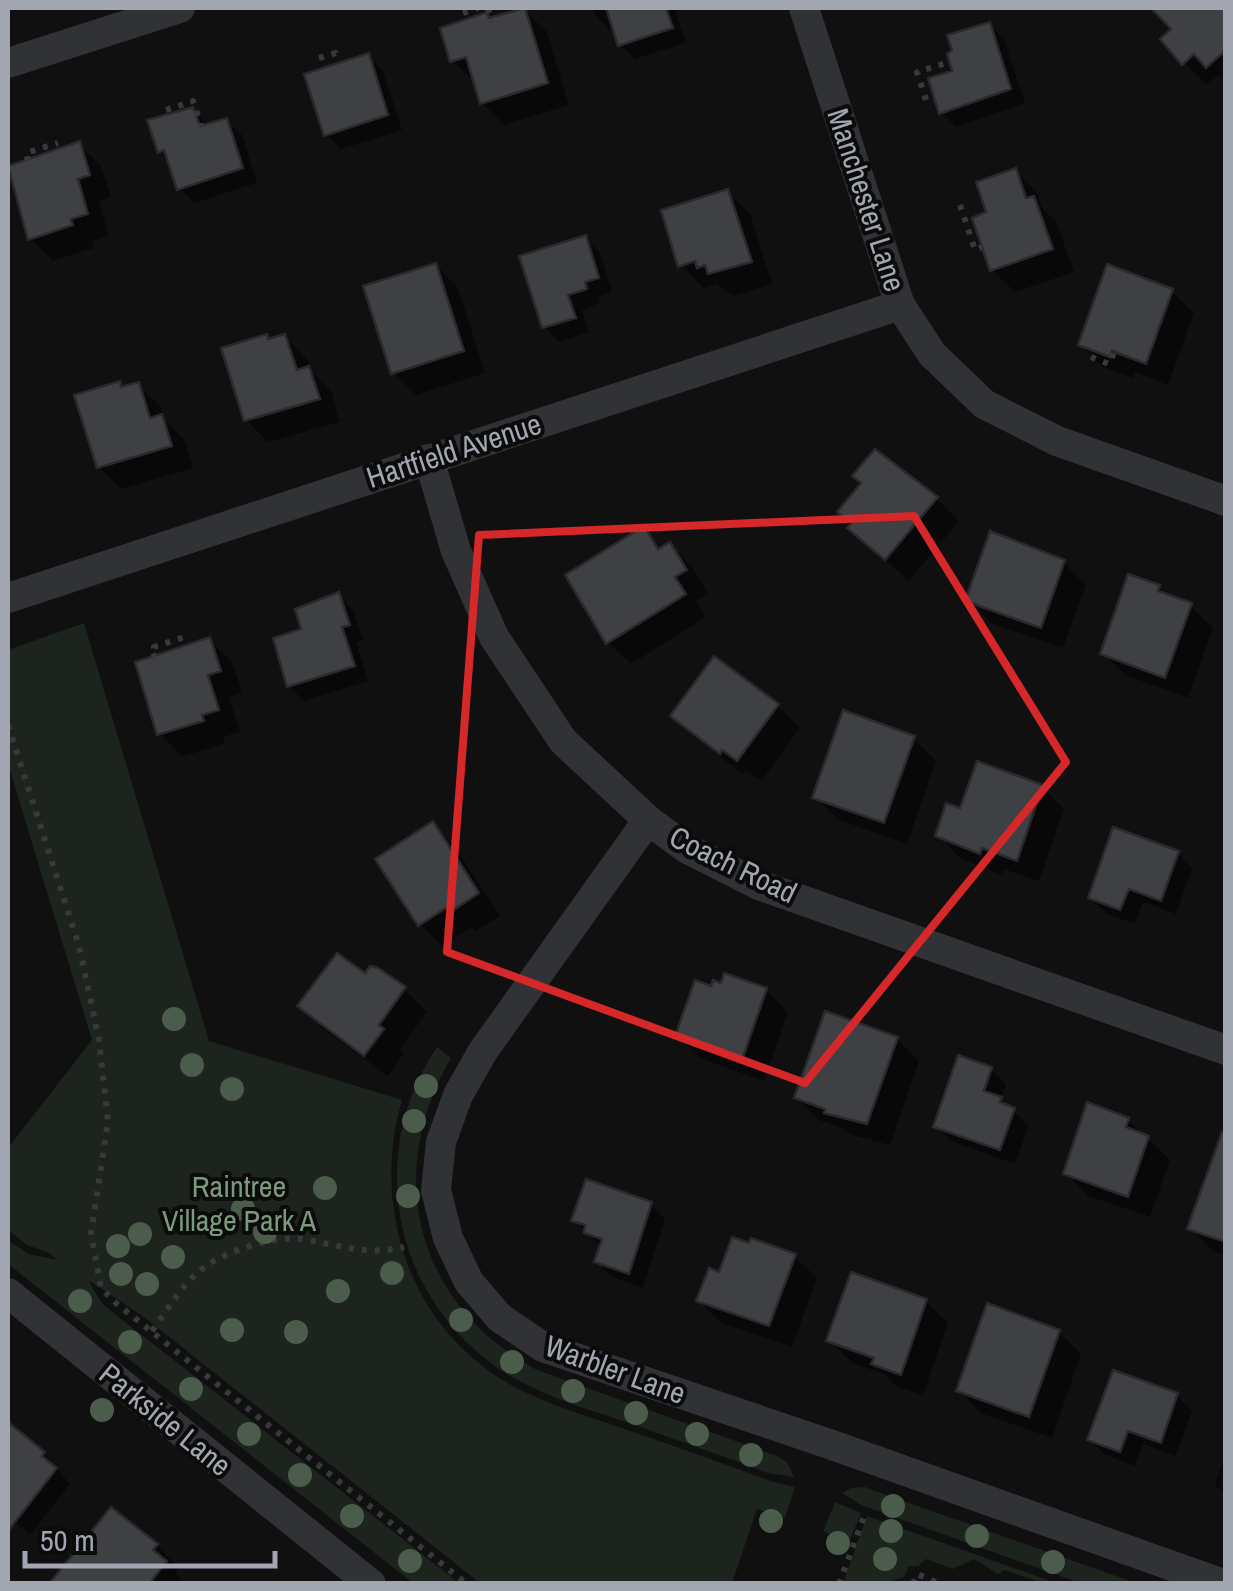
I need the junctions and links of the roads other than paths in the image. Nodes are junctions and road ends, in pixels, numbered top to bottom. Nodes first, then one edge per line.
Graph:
1 (180, 8) edge
2 (804, 8) edge
3 (8, 63) edge
4 (900, 305) junction
5 (429, 459) junction
6 (1226, 501) edge
7 (8, 598) edge
8 (648, 820) junction
9 (1226, 1050) edge
10 (8, 1292) edge
11 (371, 1584) edge
12 (1223, 1584) edge

1 - 3 street
2 - 4 street, Manchester Lane
4 - 5 street, Hartfield Avenue
4 - 6 street, Manchester Lane
5 - 7 street, Hartfield Avenue
5 - 8 street, Coach Road
8 - 9 street, Coach Road
8 - 12 street, Warbler Lane
10 - 11 street, Parkside Lane

